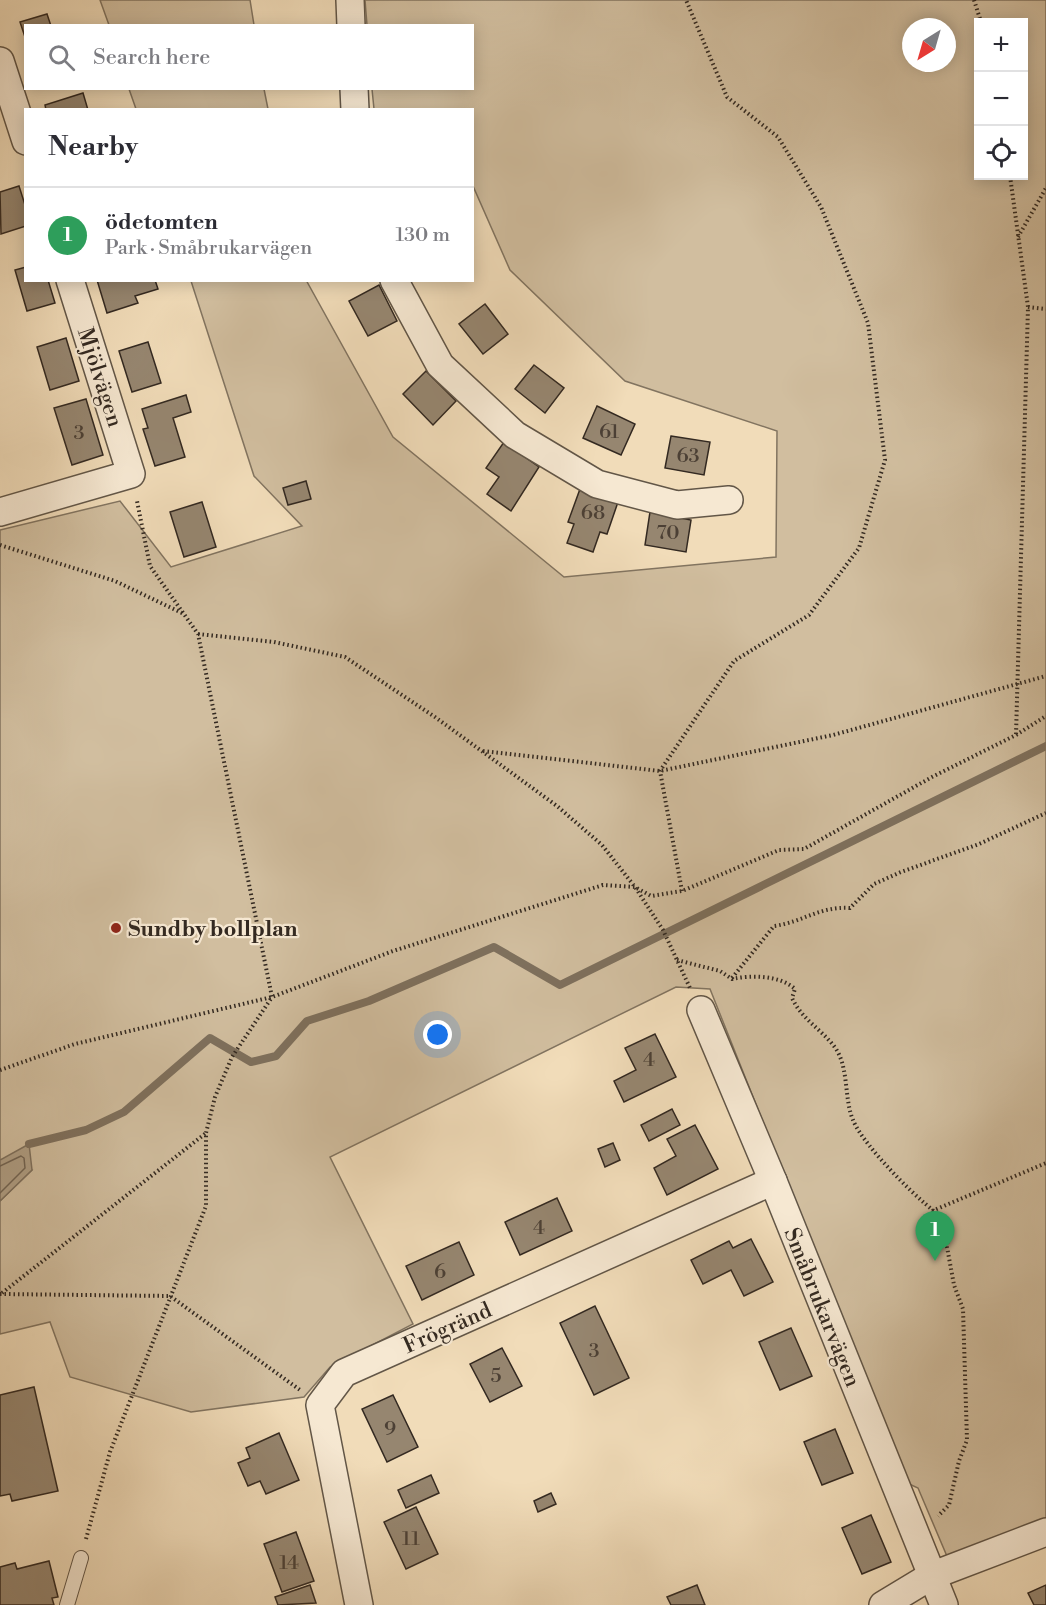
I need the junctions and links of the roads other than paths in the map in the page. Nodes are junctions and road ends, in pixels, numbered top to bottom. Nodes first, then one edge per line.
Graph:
1 (350, 0) edge
2 (351, 24) edge
3 (0, 61) edge
4 (354, 90) edge
5 (355, 108) edge
6 (24, 135) edge
7 (71, 282) edge
8 (395, 282) edge
9 (729, 500) dead end
10 (0, 512) edge
11 (701, 1010) dead end
12 (773, 1181) junction
13 (1046, 1532) edge
14 (81, 1558) road end
15 (931, 1576) junction
16 (67, 1605) edge
17 (359, 1605) edge
18 (883, 1605) edge
19 (944, 1605) edge

1 - 2 street
3 - 6 street
4 - 5 street
7 - 10 street, Mjölvägen
8 - 9 street
11 - 12 street, Småbrukarvägen
12 - 15 street, Småbrukarvägen
12 - 17 street, Frögränd
13 - 15 street
14 - 16 lane
15 - 18 street
15 - 19 street, Småbrukarvägen

